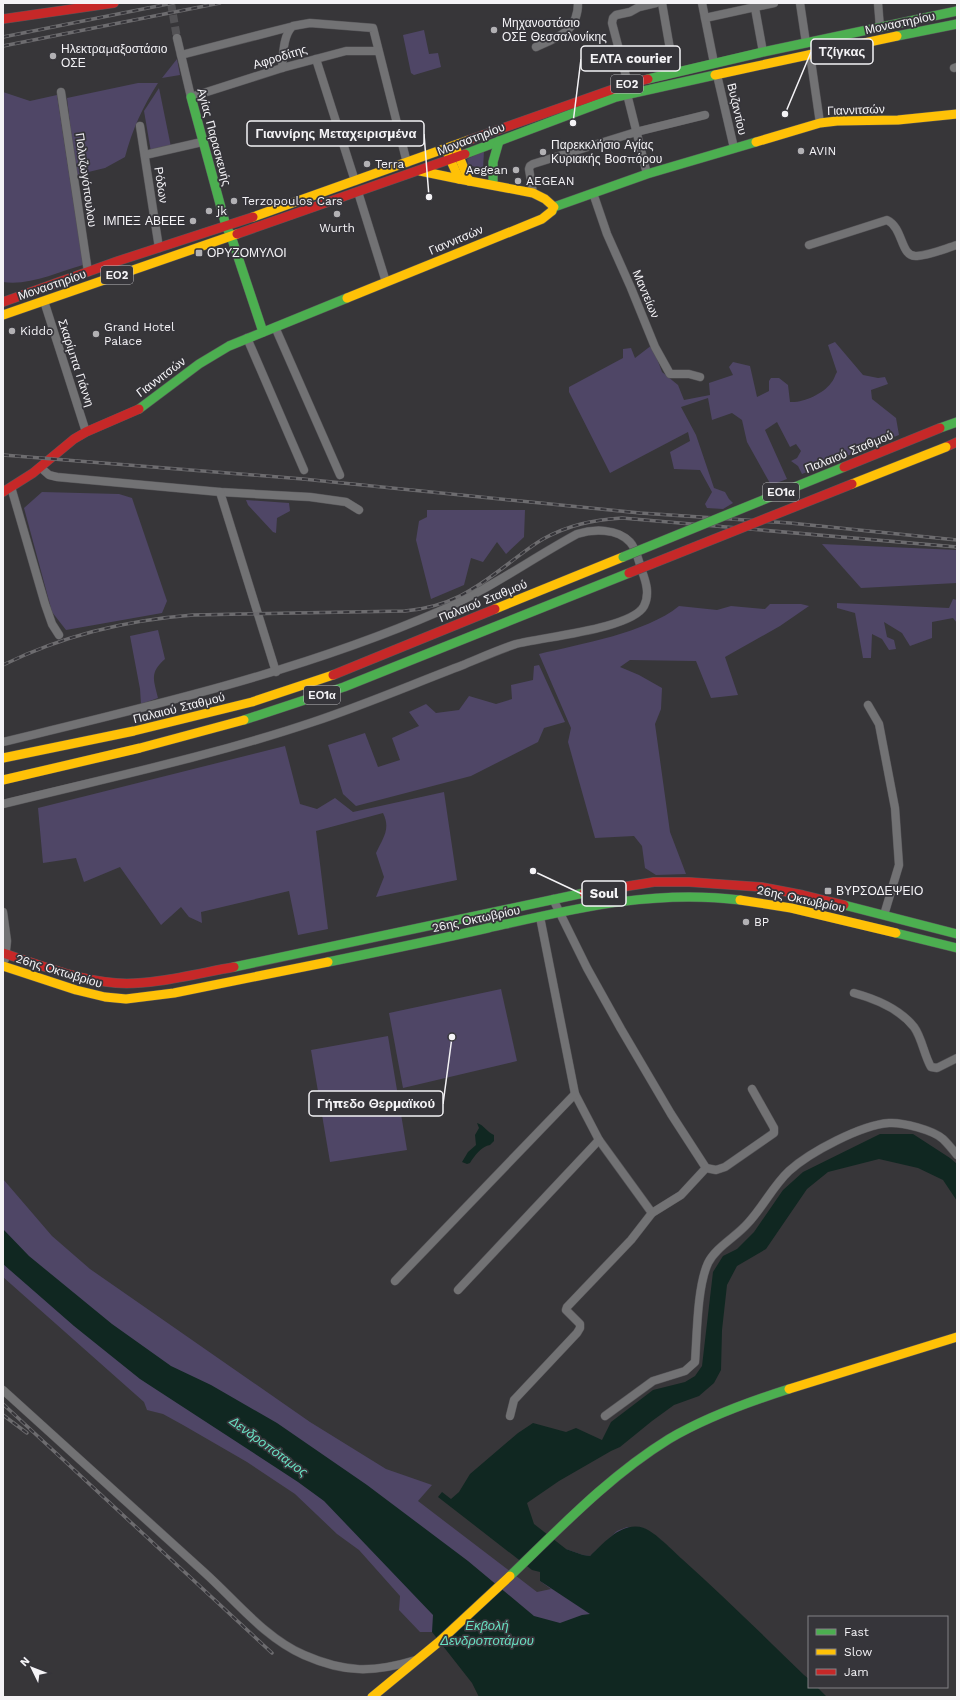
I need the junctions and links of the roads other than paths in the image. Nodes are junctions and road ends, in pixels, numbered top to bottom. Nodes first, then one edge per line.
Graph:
1 (114, 3) edge
2 (578, 3) edge
3 (656, 3) edge
4 (662, 3) edge
5 (702, 3) edge
6 (774, 3) edge
7 (800, 3) edge
8 (878, 3) edge
9 (755, 8) junction
10 (957, 11) edge
11 (705, 18) junction
12 (3, 19) edge
13 (957, 24) edge
14 (290, 27) junction
15 (880, 28) junction
16 (177, 38) tunnel mouth
17 (806, 43) junction
18 (536, 47) dead end
19 (378, 51) junction
20 (763, 52) junction
21 (810, 54) junction
22 (181, 55) junction
23 (316, 59) junction
24 (714, 63) junction
25 (282, 68) junction
26 (674, 72) junction
27 (717, 74) junction
28 (628, 84) junction
29 (61, 92) dead end
30 (627, 94) junction
31 (191, 97) junction
32 (957, 114) edge
33 (705, 115) dead end
34 (820, 123) junction
35 (140, 126) dead end
36 (636, 132) junction
37 (499, 141) junction
38 (202, 142) junction
39 (450, 147) junction
40 (734, 148) junction
41 (145, 155) junction
42 (455, 157) junction
43 (407, 163) junction
44 (420, 171) junction
45 (647, 174) junction
46 (459, 178) junction
47 (355, 181) junction
48 (469, 181) junction
49 (493, 185) junction
50 (358, 192) junction
51 (533, 193) junction
52 (593, 193) junction
53 (554, 207) junction
54 (226, 226) junction
55 (232, 236) junction
56 (809, 245) dead end
57 (957, 245) edge
58 (159, 248) junction
59 (88, 272) junction
60 (386, 282) junction
61 (3, 295) edge
62 (22, 296) junction
63 (44, 301) junction
64 (3, 302) edge
65 (3, 315) edge
66 (275, 327) junction
67 (263, 332) junction
68 (247, 338) junction
69 (700, 377) dead end
70 (957, 422) edge
71 (86, 432) junction
72 (957, 442) edge
73 (40, 467) junction
74 (304, 470) dead end
75 (340, 475) dead end
76 (7, 489) edge
77 (220, 492) junction
78 (358, 510) dead end
79 (59, 635) dead end
80 (276, 672) junction
81 (868, 705) dead end
82 (3, 742) edge
83 (3, 758) edge
84 (3, 780) edge
85 (3, 804) edge
86 (553, 899) junction
87 (3, 912) edge
88 (560, 912) junction
89 (884, 914) junction
90 (540, 917) junction
91 (957, 934) edge
92 (957, 948) edge
93 (5, 953) edge
94 (3, 966) edge
95 (854, 993) dead end
96 (957, 1058) edge
97 (752, 1089) dead end
98 (575, 1094) junction
99 (599, 1140) junction
100 (957, 1155) edge
101 (706, 1168) junction
102 (652, 1213) junction
103 (395, 1282) dead end
104 (458, 1290) dead end
105 (957, 1337) edge
106 (3, 1390) edge
107 (510, 1416) dead end
108 (605, 1416) dead end
109 (418, 1659) junction
110 (372, 1697) edge

1 - 12 main road
2 - 18 street
3 - 28 street
4 - 26 street
5 - 11 street
6 - 9 street
7 - 17 street
8 - 15 street
9 - 11 street
9 - 20 street
10 - 15 main road, Μοναστηρίου / ΕΟ2
11 - 24 street
13 - 21 main road, Μοναστηρίου / ΕΟ2
14 - 19 street
14 - 22 street
14 - 25 street
15 - 17 main road, Μοναστηρίου / ΕΟ2
16 - 22 street, Αγίας Παρασκευής
17 - 20 main road, Μοναστηρίου / ΕΟ2
19 - 23 street, Αφροδίτης
19 - 43 street
20 - 24 main road, Μοναστηρίου / ΕΟ2
21 - 27 main road, Μοναστηρίου / ΕΟ2
21 - 34 street
22 - 31 street, Αγίας Παρασκευής
23 - 25 street, Αφροδίτης
23 - 47 street
24 - 26 main road, Μοναστηρίου / ΕΟ2
25 - 31 street, Αφροδίτης
26 - 28 main road, Μοναστηρίου / ΕΟ2
27 - 30 main road, Μοναστηρίου / ΕΟ2
27 - 40 street, Βυζαντίου
28 - 39 main road, Μοναστηρίου / ΕΟ2
29 - 59 street, Πολυζωγόπουλου
30 - 36 street
30 - 37 main road, Μοναστηρίου / ΕΟ2
31 - 38 main road, Αγίας Παρασκευής
32 - 34 main road, Γιαννιτσών
33 - 36 street
34 - 40 main road, Γιαννιτσών
35 - 41 street, Ρόδων
36 - 45 street
36 - 51 street
37 - 42 main road, Μοναστηρίου / ΕΟ2
37 - 49 main road
38 - 41 street
38 - 54 main road, Αγίας Παρασκευής
39 - 42 main road
39 - 43 main road, Μοναστηρίου / ΕΟ2
40 - 45 main road, Γιαννιτσών
41 - 58 street, Ρόδων
42 - 44 main road, Μοναστηρίου / ΕΟ2
42 - 46 main road
42 - 48 main road
43 - 47 main road, Μοναστηρίου / ΕΟ2
44 - 46 main road
44 - 50 main road, Μοναστηρίου / ΕΟ2
45 - 52 main road, Γιαννιτσών
46 - 48 main road
47 - 54 main road, Μοναστηρίου / ΕΟ2
48 - 49 main road
49 - 51 main road
50 - 55 main road, Μοναστηρίου / ΕΟ2
50 - 60 street
51 - 53 main road
52 - 53 main road, Γιαννιτσών
52 - 69 street, Μαντείων
53 - 60 main road, Γιαννιτσών
54 - 55 main road, Αγίας Παρασκευής
54 - 58 main road, Μοναστηρίου / ΕΟ2
55 - 63 main road, Μοναστηρίου / ΕΟ2
55 - 67 main road, Αγίας Παρασκευής
56 - 57 street
58 - 59 main road, Μοναστηρίου / ΕΟ2
59 - 62 main road, Μοναστηρίου / ΕΟ2
60 - 66 main road, Γιαννιτσών
61 - 62 main road
62 - 64 main road, Μοναστηρίου / ΕΟ2
63 - 65 main road, Μοναστηρίου / ΕΟ2
63 - 71 street, Σκαρίμπα Γιάννη
66 - 67 main road, Γιαννιτσών
66 - 75 street
67 - 68 main road, Γιαννιτσών
68 - 71 main road, Γιαννιτσών
68 - 74 street
70 - 83 main road, Παλαιού Σταθμού / ΕΟ1α, bridge
71 - 73 main road, Γιαννιτσών
72 - 84 main road, ΕΟ1α, bridge
73 - 76 main road, Γιαννιτσών
73 - 77 street
76 - 79 street
77 - 78 street
77 - 80 street
80 - 82 street
80 - 85 street
81 - 89 street
86 - 88 street
86 - 89 main road, 26ης Οκτωβρίου
86 - 93 main road, 26ης Οκτωβρίου
87 - 93 street
88 - 90 main road, 26ης Οκτωβρίου
88 - 92 main road, 26ης Οκτωβρίου
88 - 101 street
89 - 91 main road, 26ης Οκτωβρίου
90 - 94 main road, 26ης Οκτωβρίου
90 - 98 street
93 - 94 street
95 - 96 street
97 - 101 street
98 - 99 street
98 - 103 street
99 - 102 street
99 - 104 street
100 - 108 street
101 - 102 street
102 - 107 street
105 - 109 main road
106 - 109 street
109 - 110 main road

